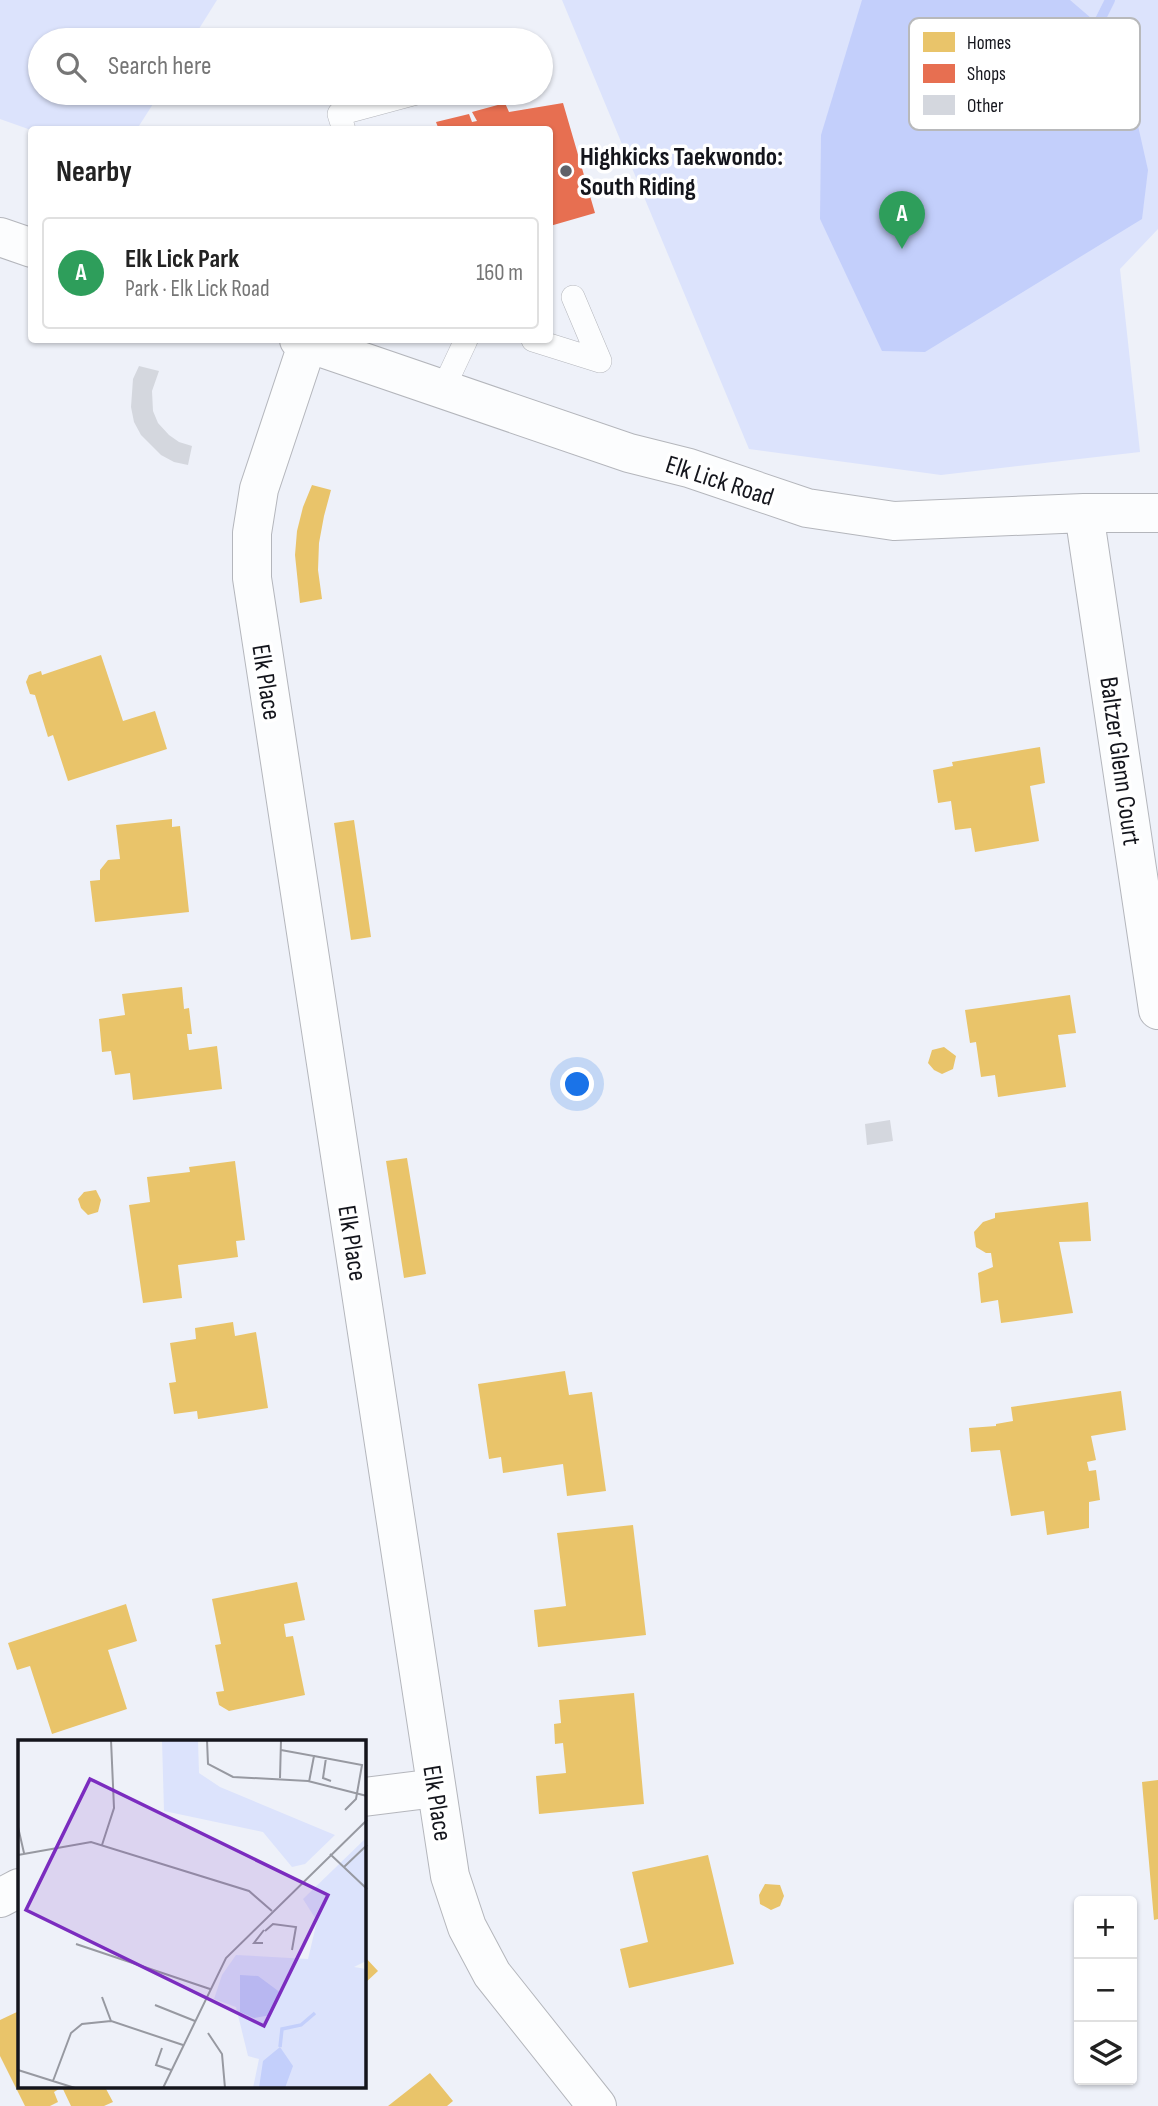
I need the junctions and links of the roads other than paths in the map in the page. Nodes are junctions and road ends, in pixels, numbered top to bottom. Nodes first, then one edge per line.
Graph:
1 (372, 105) edge
2 (343, 126) edge
3 (0, 237) edge
4 (28, 247) edge
5 (573, 297) dead end
6 (303, 343) edge
7 (310, 343) edge
8 (465, 343) edge
9 (543, 343) edge
10 (443, 389) junction
11 (1084, 513) junction
12 (1158, 513) edge
13 (1158, 1010) edge
14 (436, 1788) junction
15 (366, 1797) edge
16 (18, 1889) edge
17 (0, 1898) edge
18 (597, 2106) edge

1 - 2 lane
3 - 4 street
5 - 9 lane
6 - 14 street, Elk Place
7 - 10 street, Elk Lick Road
8 - 10 lane
10 - 11 street, Elk Lick Road
11 - 12 street, Elk Lick Road
11 - 13 street, Baltzer Glenn Court
14 - 15 street
14 - 18 street, Elk Place
16 - 17 street

